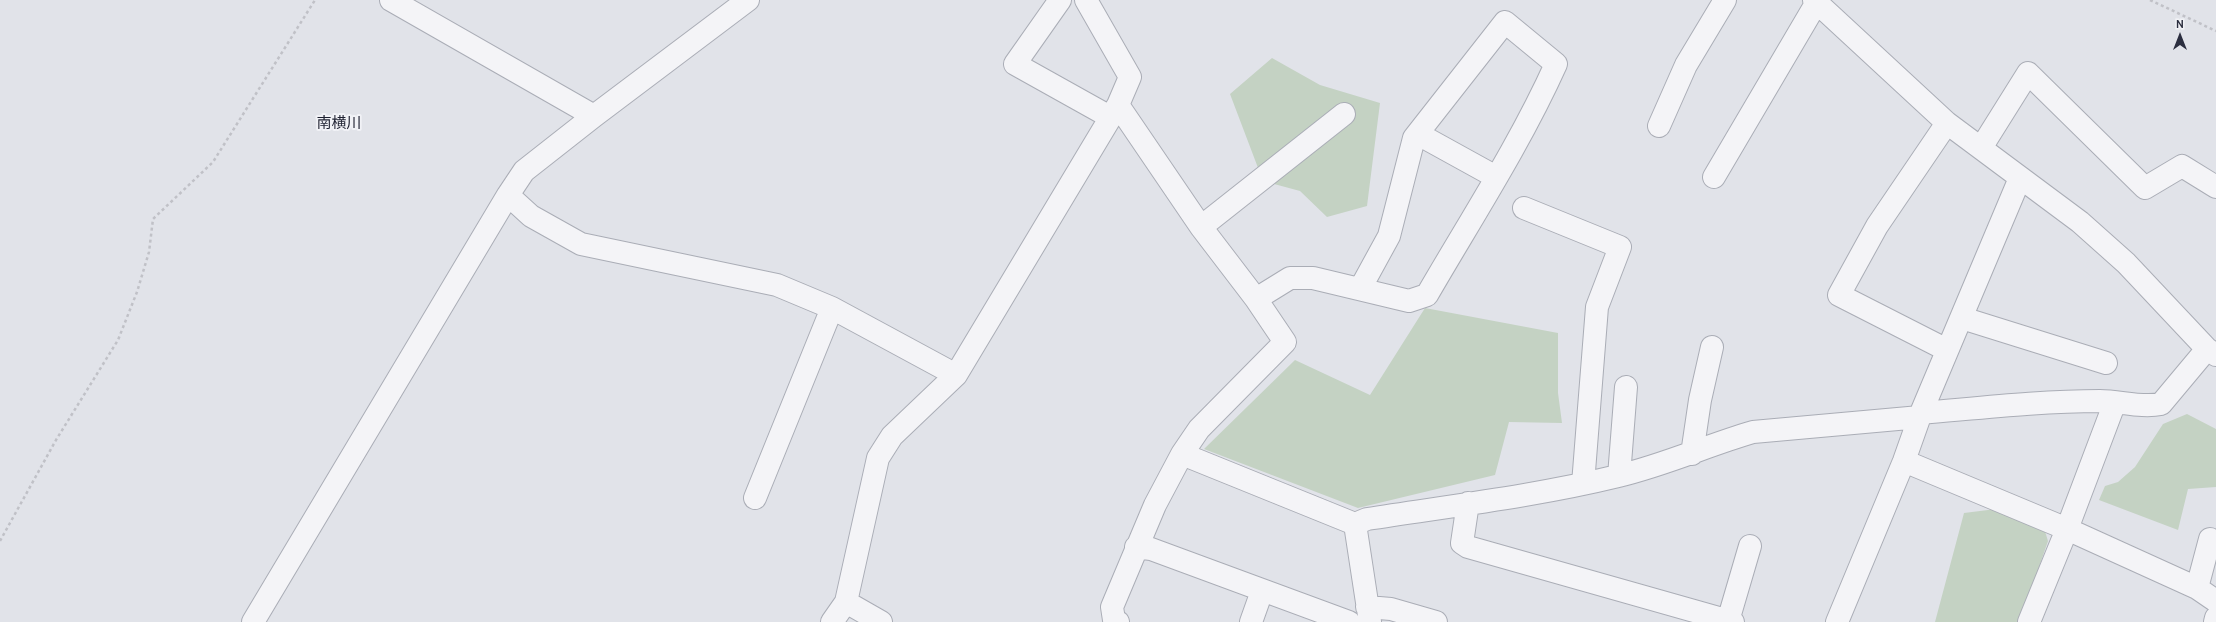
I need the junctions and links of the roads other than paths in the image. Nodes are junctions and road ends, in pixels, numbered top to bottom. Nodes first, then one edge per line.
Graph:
1 (391, 0) edge
2 (748, 0) edge
3 (1060, 0) edge
4 (1086, 0) edge
5 (1725, 0) edge
6 (1816, 1) edge
7 (1114, 111) junction
8 (1344, 114) dead end
9 (594, 116) junction
10 (1948, 123) junction
11 (1658, 126) dead end
12 (1418, 134) junction
13 (1981, 148) junction
14 (1496, 177) junction
15 (1714, 177) dead end
16 (2020, 178) junction
17 (2216, 187) edge
18 (508, 194) junction
19 (1524, 208) dead end
20 (1201, 227) junction
21 (1360, 289) junction
22 (1256, 299) junction
23 (832, 308) junction
24 (1962, 318) junction
25 (1712, 347) dead end
26 (1947, 350) junction
27 (2211, 352) edge
28 (2106, 363) dead end
29 (956, 375) junction
30 (1626, 387) dead end
31 (2114, 402) junction
32 (1920, 415) junction
33 (1182, 454) junction
34 (1692, 454) junction
35 (1904, 461) junction
36 (1619, 476) junction
37 (1583, 484) junction
38 (755, 498) dead end
39 (1468, 503) junction
40 (1355, 524) junction
41 (2067, 529) junction
42 (2210, 539) dead end
43 (1750, 546) dead end
44 (1136, 547) junction
45 (2197, 588) junction
46 (1262, 591) junction
47 (2216, 601) edge
48 (846, 602) junction
49 (1368, 614) edge
50 (2216, 618) edge
51 (1730, 621) edge
52 (253, 622) edge
53 (832, 622) edge
54 (881, 622) edge
55 (1118, 622) edge
56 (1251, 622) edge
57 (1349, 622) edge
58 (1436, 622) edge
59 (1837, 622) edge
60 (2029, 622) edge
61 (2215, 622) edge

1 - 9 street
2 - 9 street
3 - 7 street
4 - 7 street
5 - 11 street
6 - 10 street
6 - 15 street
7 - 20 street
7 - 29 street
8 - 20 street
9 - 18 street
10 - 13 street
10 - 26 street
12 - 14 street
12 - 14 street
12 - 21 street
13 - 16 street
13 - 17 street
14 - 21 street
16 - 24 street
16 - 27 street
18 - 23 street
18 - 52 street
19 - 37 street
20 - 22 street
21 - 22 street
22 - 33 street
23 - 29 street
23 - 38 street
24 - 26 street
24 - 28 street
25 - 34 street
26 - 32 street
27 - 31 street
29 - 48 street
30 - 36 street
31 - 32 street
31 - 41 street
32 - 34 street
32 - 35 street
33 - 40 street
33 - 44 street
34 - 36 street
35 - 41 street
35 - 59 street
36 - 37 street
37 - 39 street
39 - 40 street
39 - 51 street
40 - 49 street
41 - 45 street
41 - 60 street
42 - 45 street
43 - 51 street
44 - 46 street
44 - 55 street
45 - 47 street
46 - 56 street
46 - 57 street
48 - 53 street
48 - 54 street
49 - 58 street
50 - 61 street

